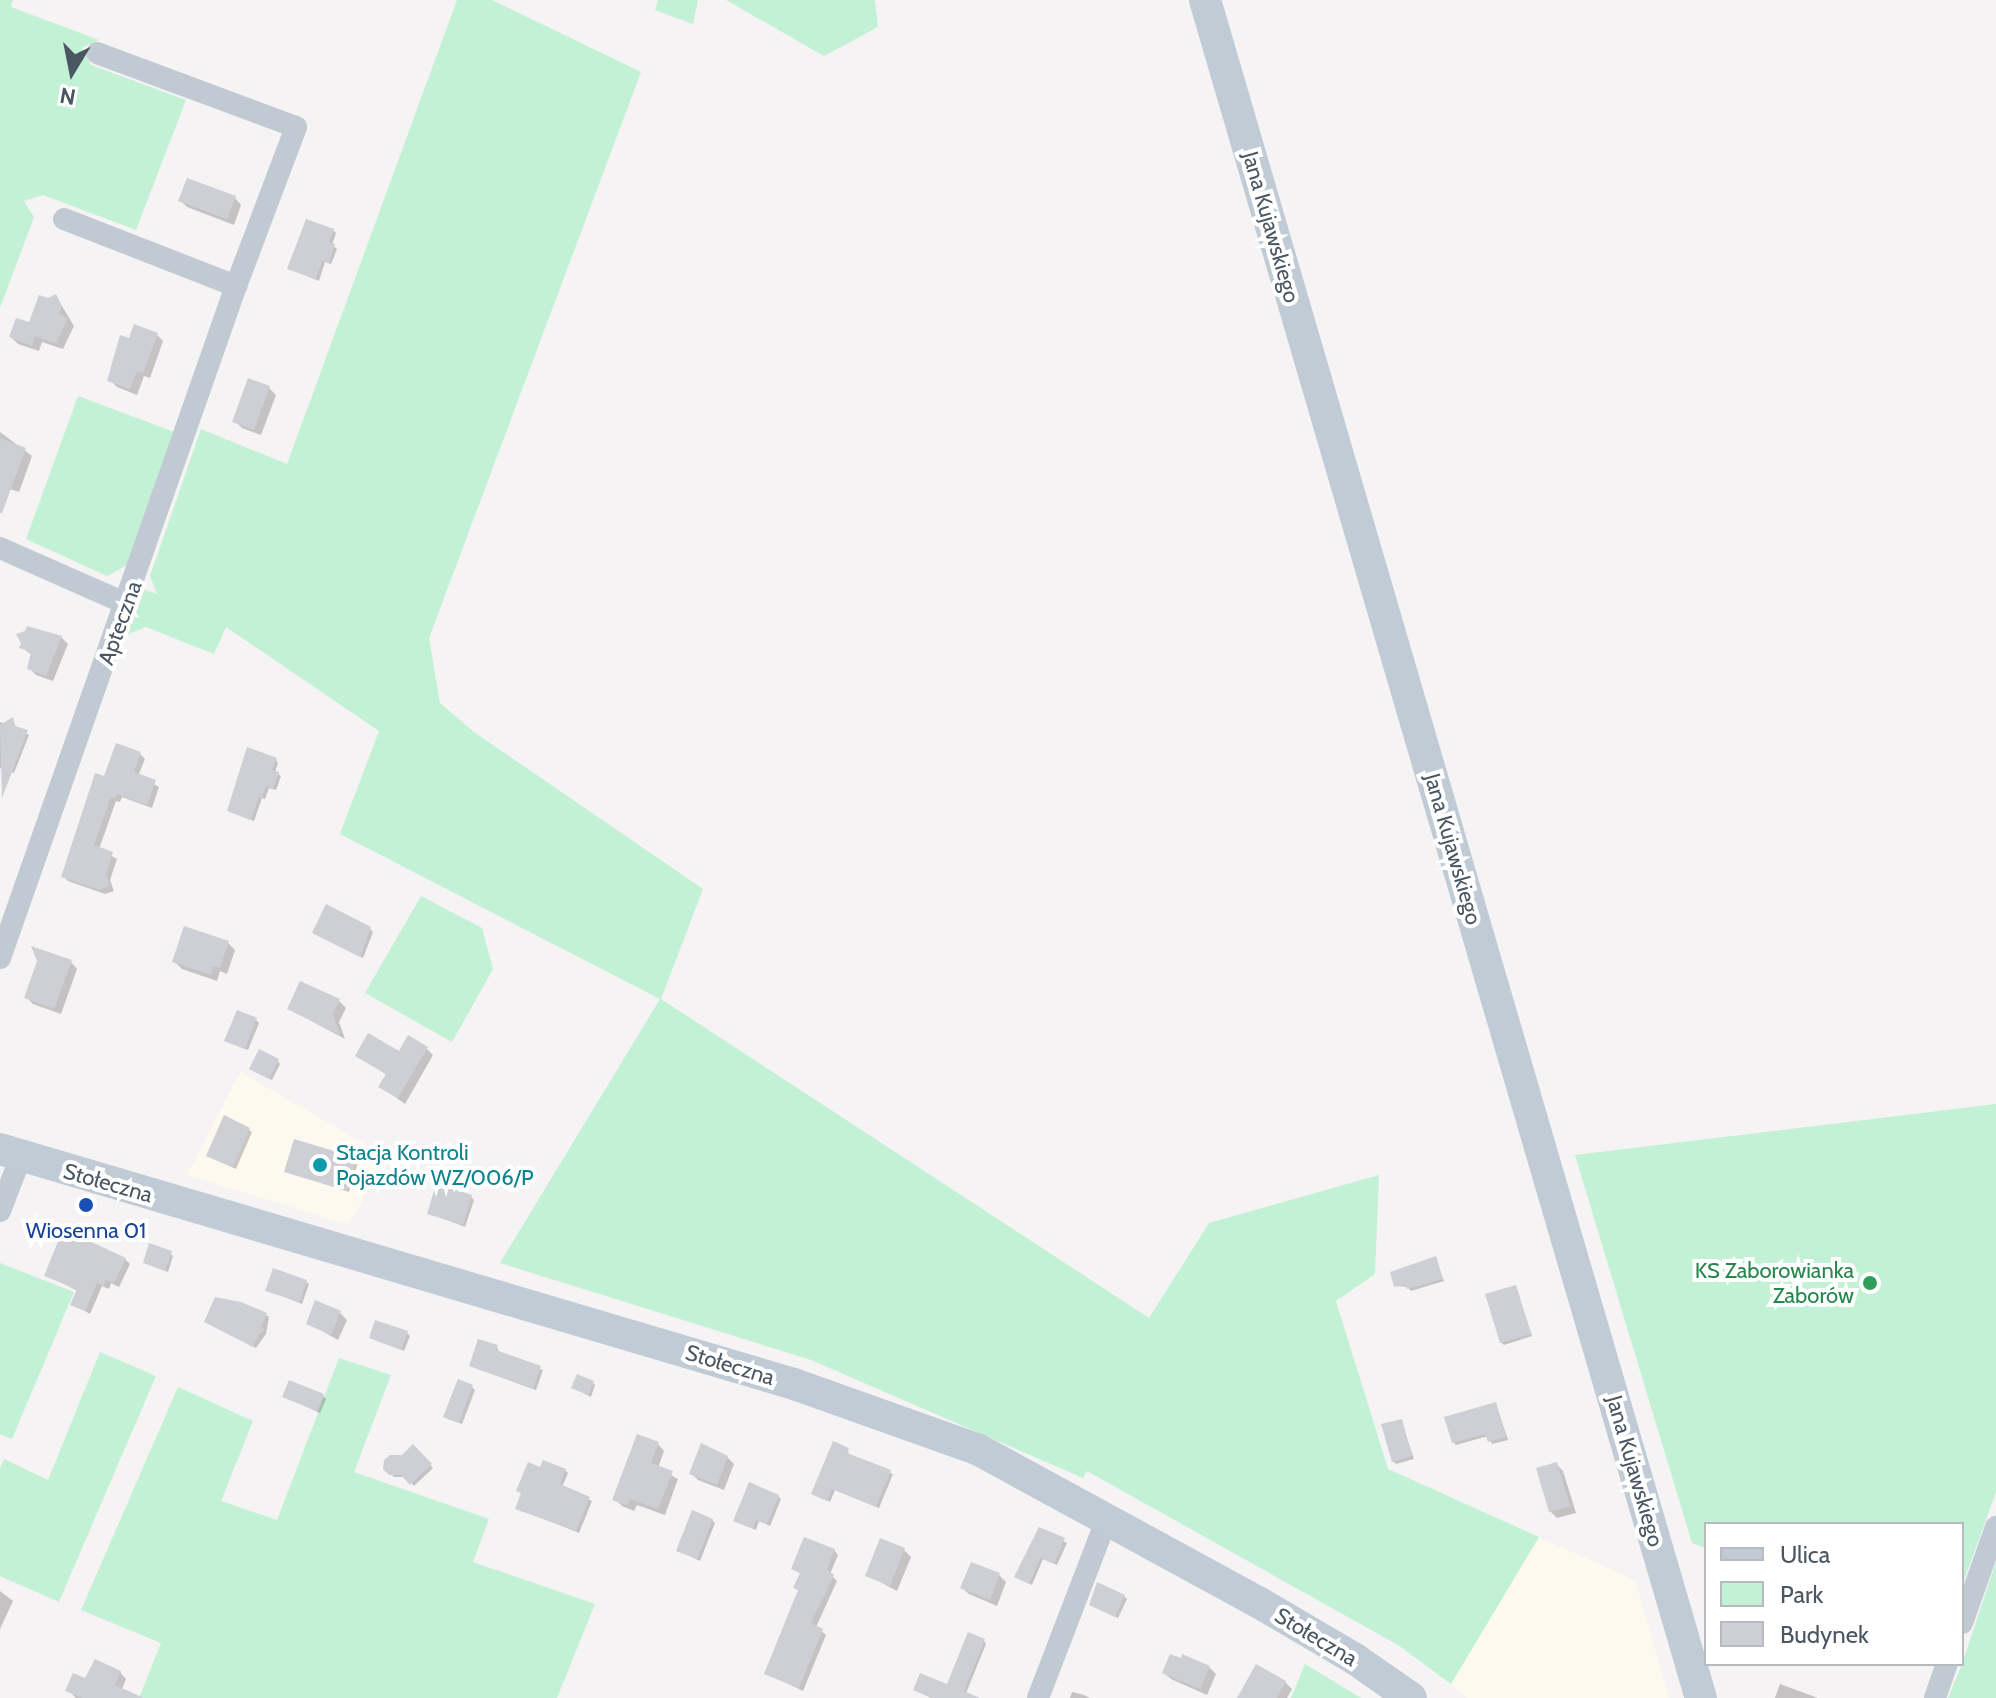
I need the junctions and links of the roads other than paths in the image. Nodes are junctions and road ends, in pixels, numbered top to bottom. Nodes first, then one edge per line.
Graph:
1 (1205, 0) edge
2 (97, 53) dead end
3 (64, 219) dead end
4 (236, 286) junction
5 (0, 548) edge
6 (127, 604) junction
7 (0, 958) edge
8 (11, 1153) edge
9 (0, 1211) edge
10 (1107, 1518) junction
11 (1996, 1527) edge
12 (1964, 1617) edge
13 (1946, 1666) edge
14 (1038, 1698) edge
15 (1411, 1698) edge
16 (1701, 1698) edge
17 (1935, 1698) edge

1 - 16 main road, Jana Kujawskiego
2 - 4 street, Apteczna
3 - 4 street
4 - 6 street, Apteczna
5 - 6 street
6 - 7 street, Apteczna
8 - 9 street
8 - 10 main road, Stołeczna
10 - 14 street
10 - 15 main road, Stołeczna
11 - 12 street
13 - 17 street

